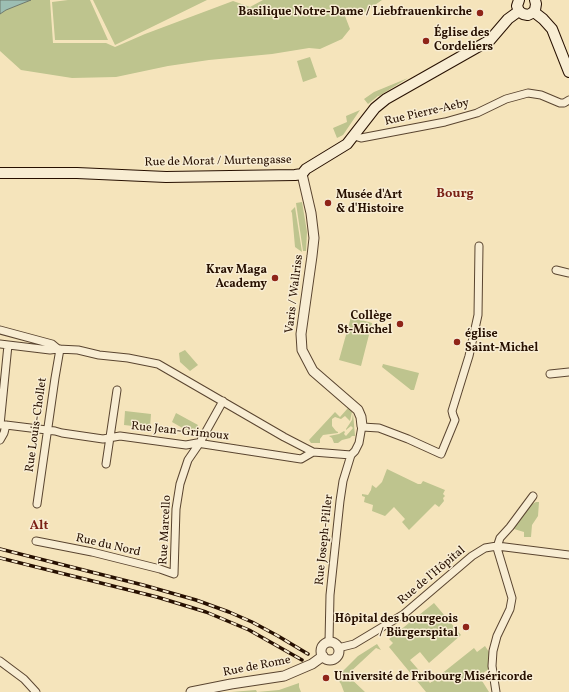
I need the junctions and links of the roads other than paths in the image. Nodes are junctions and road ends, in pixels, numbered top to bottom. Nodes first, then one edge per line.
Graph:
1 (519, 0) edge
2 (535, 0) edge
3 (519, 11) junction
4 (534, 12) junction
5 (569, 72) edge
6 (567, 103) edge
7 (354, 136) junction
8 (0, 173) edge
9 (302, 174) junction
10 (479, 246) dead end
11 (556, 270) dead end
12 (569, 273) edge
13 (0, 330) edge
14 (0, 344) edge
15 (8, 345) junction
16 (59, 349) junction
17 (569, 372) edge
18 (550, 374) dead end
19 (117, 390) dead end
20 (222, 401) junction
21 (6, 425) junction
22 (362, 426) junction
23 (48, 430) junction
24 (110, 438) junction
25 (0, 440) edge
26 (199, 444) junction
27 (313, 452) junction
28 (351, 454) junction
29 (106, 464) dead end
30 (533, 496) dead end
31 (37, 504) dead end
32 (36, 541) dead end
33 (497, 546) junction
34 (569, 555) edge
35 (174, 574) joint
36 (329, 642) junction
37 (338, 648) junction
38 (323, 656) junction
39 (0, 660) edge
40 (36, 692) edge
41 (191, 692) edge
42 (496, 692) edge

1 - 3 main road
2 - 4 main road
3 - 4 main road
3 - 7 main road, Rue de Morat / Murtengasse
4 - 5 main road
6 - 7 street, Rue Pierre-Aeby
7 - 9 main road, Rue de Morat / Murtengasse
8 - 9 main road, Rue de Morat / Murtengasse
9 - 22 street, Varis / Wallriss
10 - 22 street
11 - 12 street
13 - 16 street
14 - 15 street
15 - 16 street
15 - 21 street
16 - 20 street
16 - 23 street, Rue Louis-Chollet
17 - 18 street
19 - 24 street
20 - 26 street, Rue Marcello
20 - 27 street
21 - 23 street, Rue Jean-Grimoux
21 - 25 street
22 - 28 street, Rue Joseph-Piller
23 - 24 street, Rue Jean-Grimoux
23 - 31 street, Rue Louis-Chollet
24 - 26 street, Rue Jean-Grimoux
24 - 29 street
26 - 27 street, Rue Jean-Grimoux
26 - 35 street, Rue Marcello
27 - 28 street, Rue Jean-Grimoux
28 - 36 street, Rue Joseph-Piller
30 - 33 street
32 - 35 street, Rue du Nord
33 - 34 street, Rue de l'Hôpital
33 - 37 street, Rue de l'Hôpital
33 - 42 street
36 - 37 street
36 - 38 street
37 - 38 street
38 - 41 street, Rue de Rome
39 - 40 street

